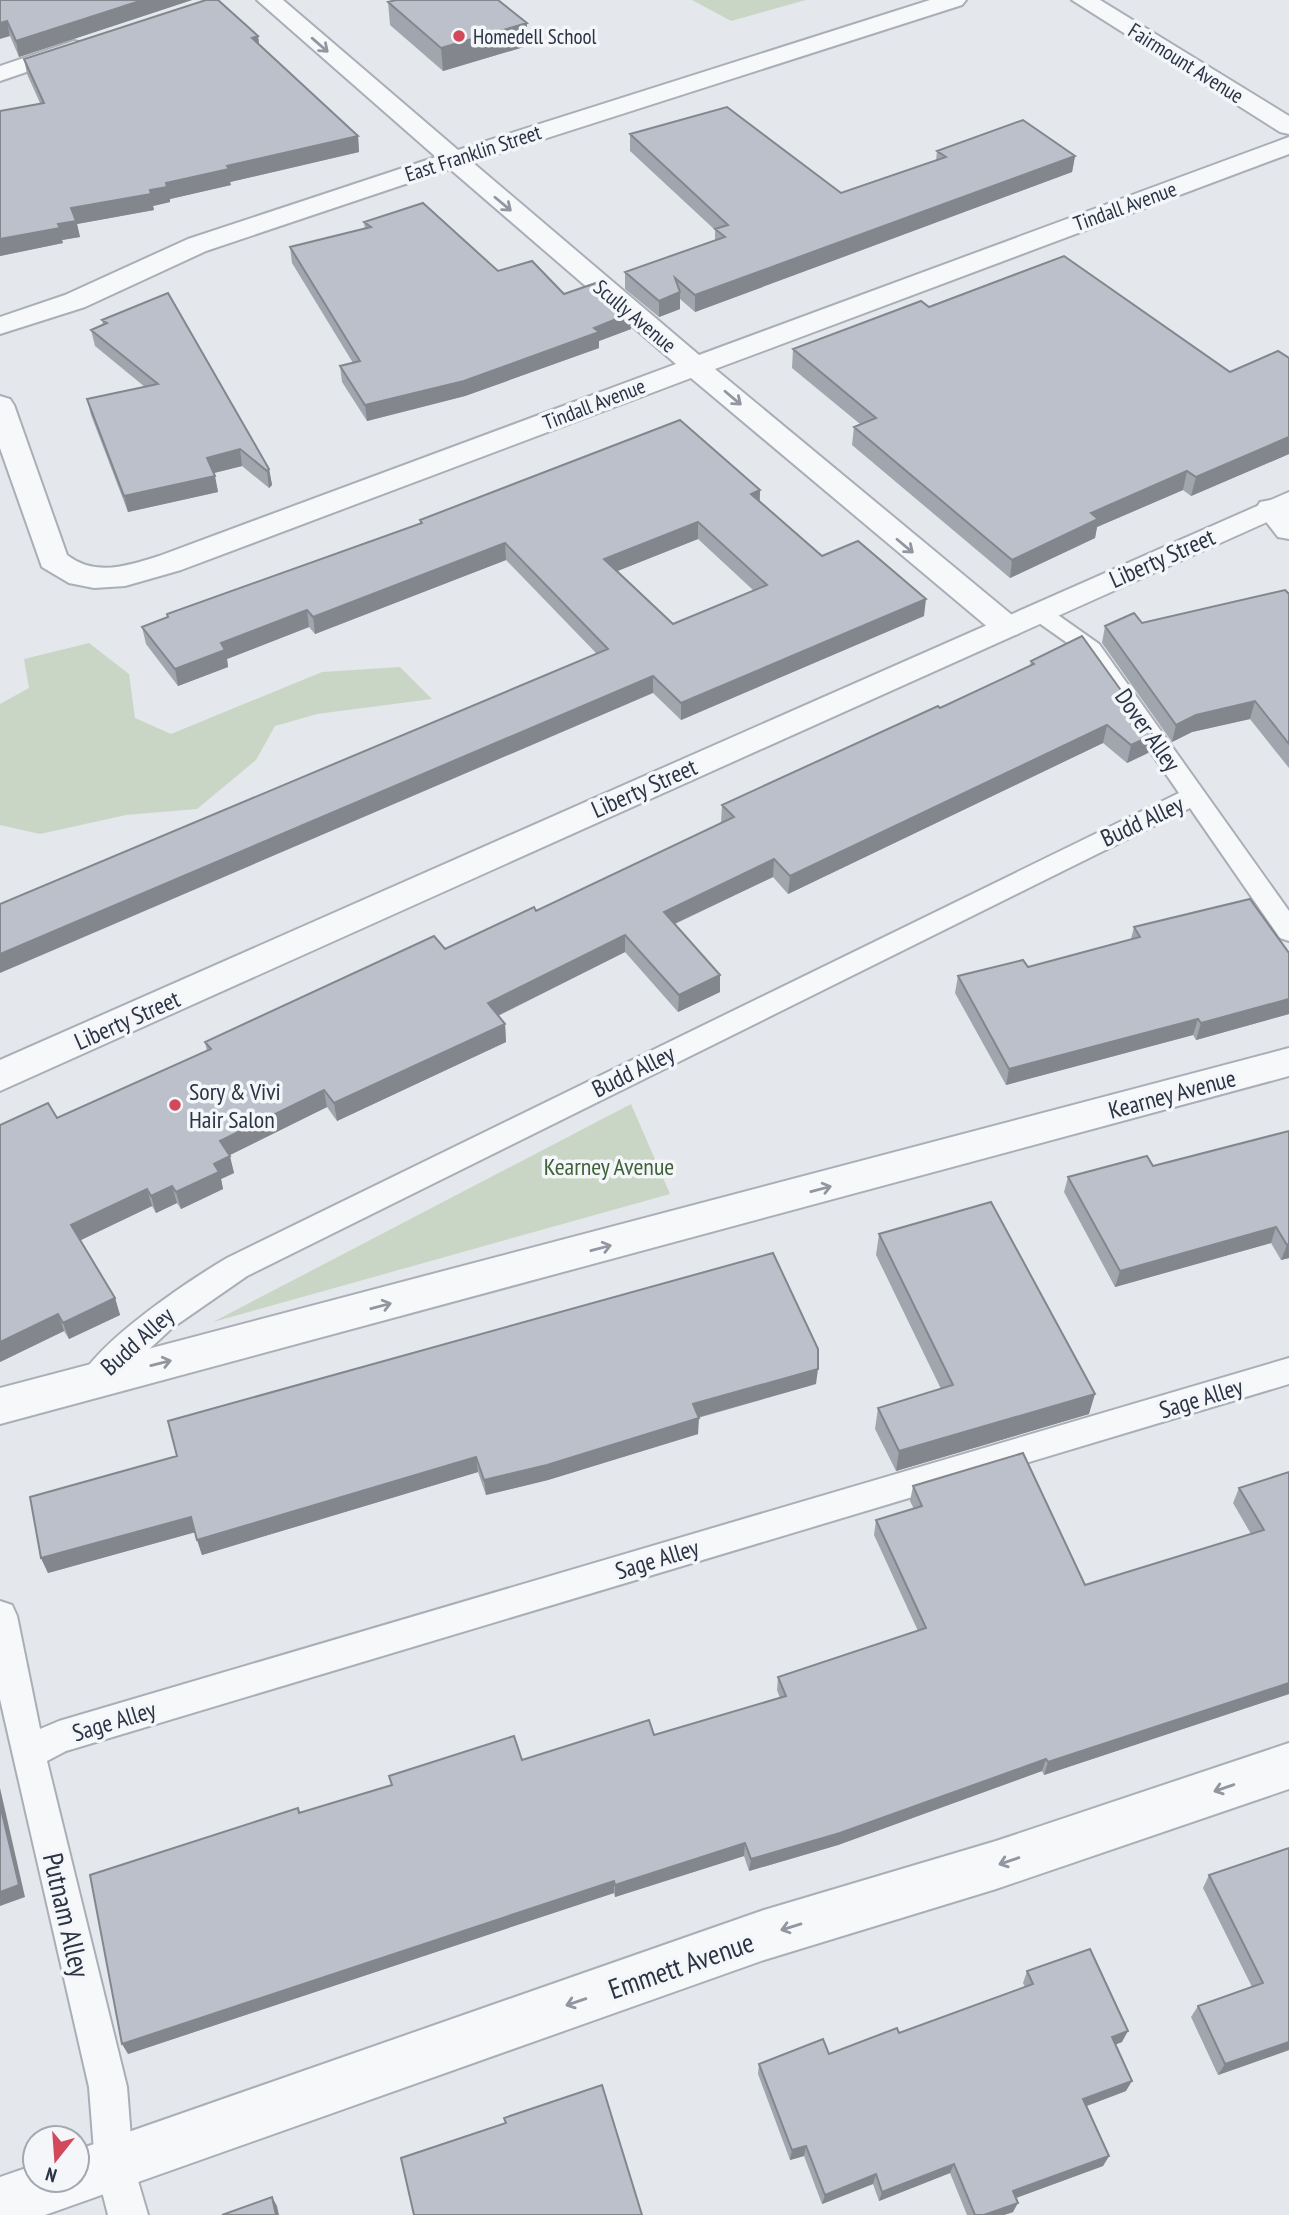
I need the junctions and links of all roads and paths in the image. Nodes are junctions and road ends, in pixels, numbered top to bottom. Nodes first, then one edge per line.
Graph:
1 (268, 0) edge
2 (954, 0) edge
3 (1084, 0) edge
4 (91, 43) edge
5 (0, 74) edge
6 (1289, 127) edge
7 (1289, 145) edge
8 (451, 160) junction
9 (0, 326) edge
10 (695, 366) junction
11 (0, 405) edge
12 (1283, 514) edge
13 (1040, 613) junction
14 (1007, 627) junction
15 (1194, 796) junction
16 (1289, 931) edge
17 (1289, 1062) edge
18 (0, 1076) edge
19 (1289, 1371) edge
20 (94, 1381) junction
21 (0, 1406) edge
22 (0, 1616) edge
23 (28, 1753) junction
24 (1289, 1766) edge
25 (91, 2157) edge
26 (91, 2173) edge
27 (91, 2178) edge
28 (29, 2194) edge
29 (0, 2204) edge
30 (128, 2215) edge

1 -> 8 street, Scully Avenue
2 - 8 street, East Franklin Street
3 - 6 street, Fairmount Avenue
4 - 5 street
7 - 10 street, Tindall Avenue
8 - 9 street, East Franklin Street
8 -> 10 street, Scully Avenue
10 - 11 street, Tindall Avenue
10 -> 14 street, Scully Avenue
12 - 13 street, Liberty Street
13 - 14 street, Liberty Street
13 - 15 lane, Dover Alley
14 - 18 street, Liberty Street
15 - 16 lane, Dover Alley
15 - 20 lane, Budd Alley
20 -> 17 street, Kearney Avenue
19 - 23 lane, Sage Alley
20 - 21 street, Kearney Avenue
22 - 23 lane, Putnam Alley
23 - 25 lane, Putnam Alley
24 -> 26 street, Emmett Avenue
27 - 30 lane, Putnam Alley
28 - 29 street, Emmett Avenue

